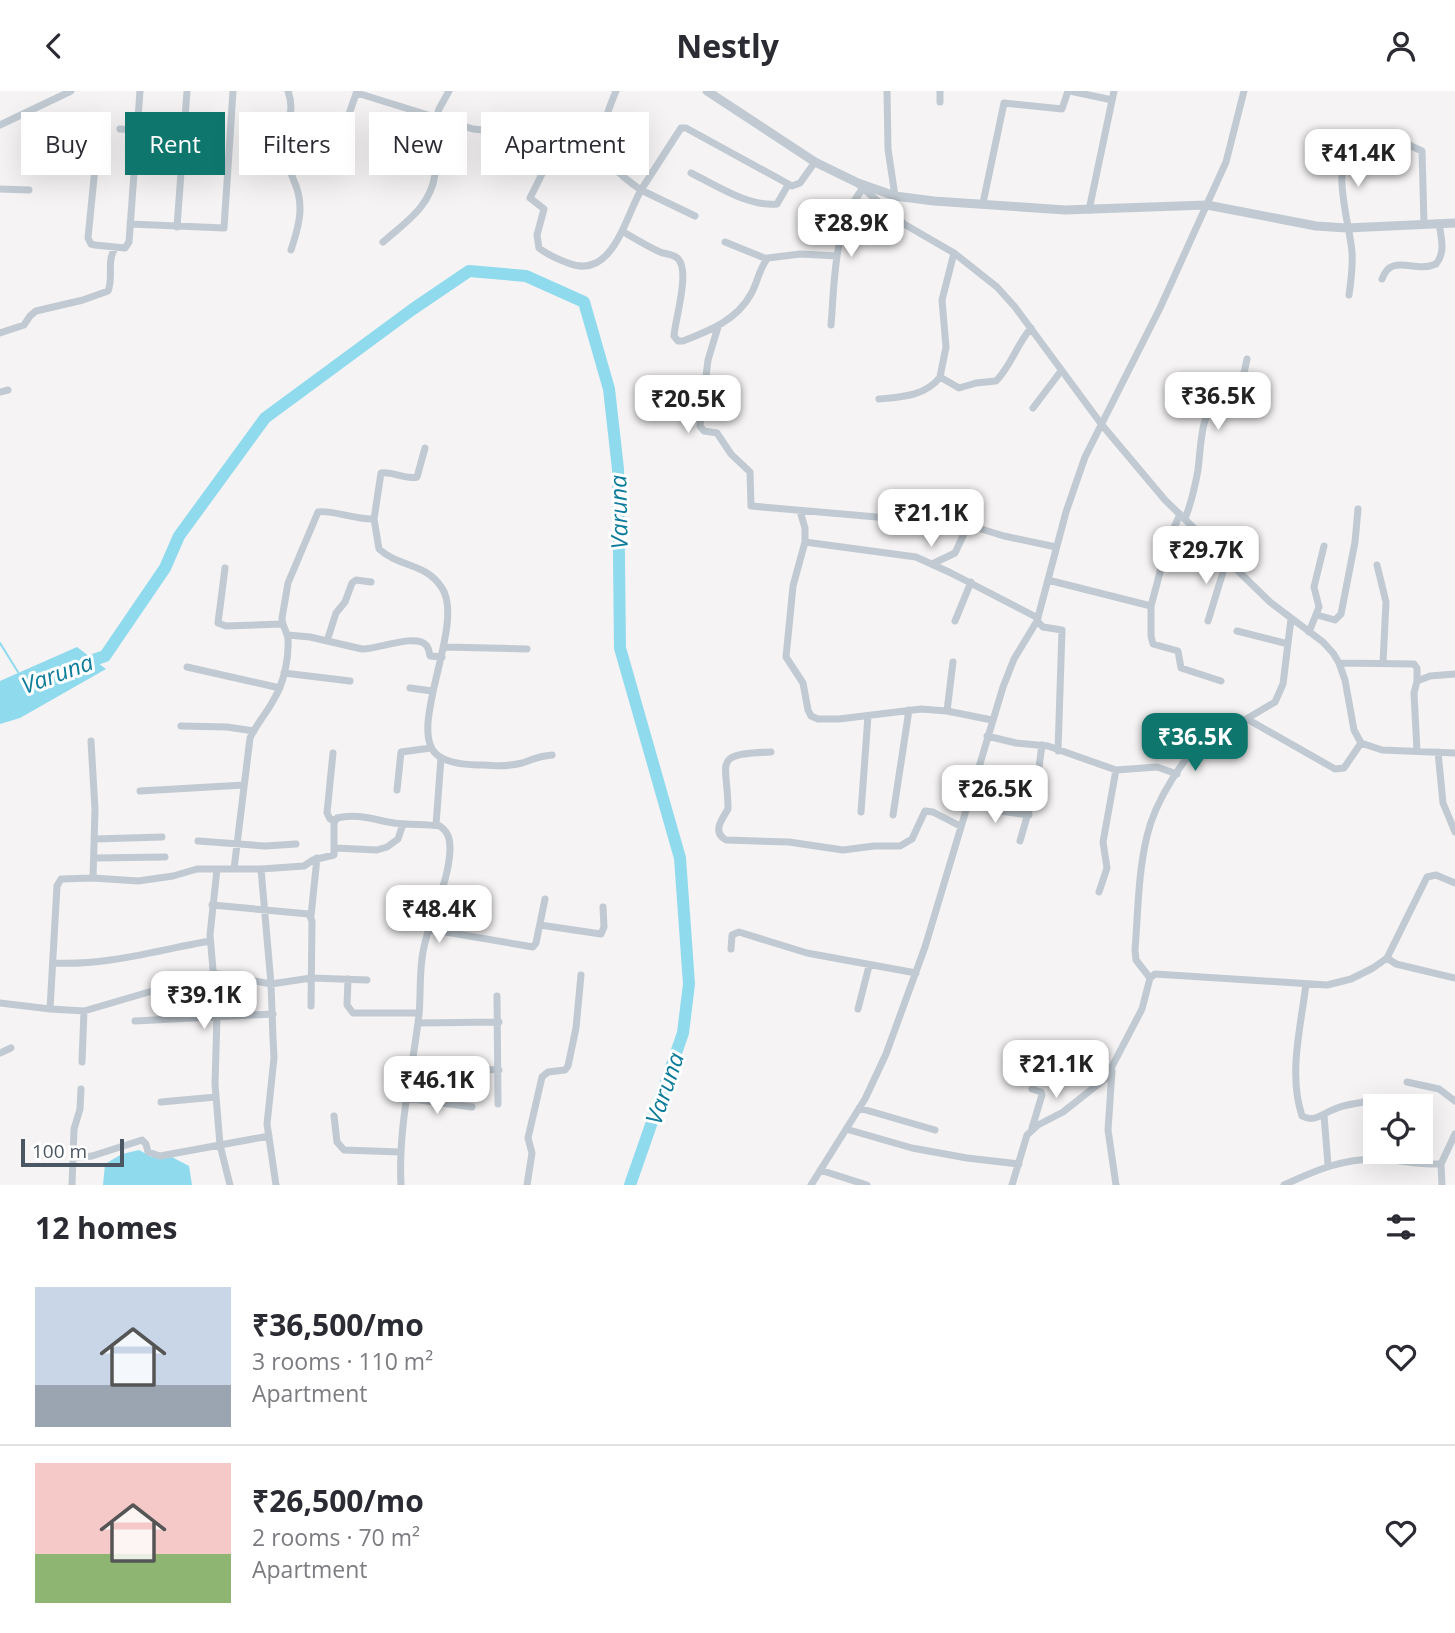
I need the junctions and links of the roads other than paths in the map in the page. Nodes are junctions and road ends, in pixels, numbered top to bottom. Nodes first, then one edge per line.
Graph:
1 (71, 91) edge
2 (141, 91) edge
3 (187, 91) edge
4 (233, 91) edge
5 (288, 91) edge
6 (449, 91) edge
7 (616, 91) edge
8 (707, 91) edge
9 (887, 91) edge
10 (940, 91) edge
11 (1016, 91) edge
12 (1069, 91) edge
13 (1114, 91) edge
14 (1244, 91) edge
15 (357, 92) edge
16 (1112, 100) junction
17 (940, 102) dead end
18 (1014, 103) junction
19 (139, 112) edge
20 (186, 112) edge
21 (350, 112) edge
22 (418, 112) edge
23 (439, 112) edge
24 (609, 112) edge
25 (0, 125) edge
26 (120, 129) dead end
27 (125, 129) edge
28 (1383, 133) dead end
29 (1350, 144) dead end
30 (816, 162) junction
31 (691, 173) dead end
32 (94, 175) edge
33 (134, 175) edge
34 (181, 175) edge
35 (435, 175) edge
36 (542, 175) edge
37 (622, 175) edge
38 (788, 185) junction
39 (860, 186) junction
40 (0, 189) edge
41 (29, 190) dead end
42 (641, 190) junction
43 (895, 196) junction
44 (983, 204) junction
45 (1207, 205) junction
46 (1089, 211) junction
47 (695, 215) dead end
48 (1424, 223) junction
49 (1439, 223) junction
50 (1455, 223) edge
51 (130, 224) junction
52 (177, 227) junction
53 (1347, 229) junction
54 (622, 231) junction
55 (383, 242) dead end
56 (725, 242) dead end
57 (115, 248) junction
58 (291, 250) dead end
59 (954, 253) junction
60 (837, 256) junction
61 (767, 259) junction
62 (1382, 279) dead end
63 (1349, 295) dead end
64 (831, 325) dead end
65 (718, 327) junction
66 (1031, 328) junction
67 (0, 333) edge
68 (1247, 359) dead end
69 (1061, 371) junction
70 (940, 377) junction
71 (879, 399) dead end
72 (1033, 408) dead end
73 (1102, 425) junction
74 (425, 448) dead end
75 (1358, 509) dead end
76 (800, 511) junction
77 (1182, 517) junction
78 (374, 519) junction
79 (968, 525) junction
80 (805, 542) junction
81 (1324, 546) dead end
82 (1056, 547) junction
83 (1227, 559) junction
84 (932, 564) junction
85 (1377, 565) dead end
86 (225, 568) dead end
87 (1048, 580) junction
88 (371, 582) dead end
89 (971, 582) junction
90 (1151, 606) junction
91 (1317, 615) junction
92 (1038, 619) junction
93 (1291, 619) junction
94 (955, 621) dead end
95 (1208, 621) dead end
96 (282, 624) junction
97 (1237, 631) dead end
98 (1309, 632) junction
99 (288, 635) junction
100 (327, 641) junction
101 (1288, 644) junction
102 (443, 647) junction
103 (527, 649) dead end
104 (442, 657) junction
105 (953, 662) dead end
106 (1339, 663) junction
107 (1383, 663) junction
108 (187, 667) dead end
109 (284, 673) junction
110 (1455, 674) edge
111 (350, 681) dead end
112 (1221, 681) dead end
113 (1417, 681) junction
114 (280, 688) junction
115 (410, 688) dead end
116 (432, 691) junction
117 (909, 710) junction
118 (947, 711) junction
119 (868, 716) junction
120 (1247, 719) junction
121 (992, 720) junction
122 (181, 726) dead end
123 (254, 730) junction
124 (987, 736) junction
125 (91, 741) dead end
126 (1361, 743) junction
127 (1042, 745) junction
128 (431, 748) junction
129 (1058, 751) junction
130 (1417, 751) junction
131 (771, 752) dead end
132 (1438, 752) junction
133 (333, 753) dead end
134 (1455, 753) edge
135 (552, 755) dead end
136 (441, 758) junction
137 (1116, 769) junction
138 (1177, 774) junction
139 (244, 785) junction
140 (397, 790) dead end
141 (140, 791) dead end
142 (967, 802) junction
143 (861, 811) dead end
144 (893, 815) dead end
145 (1029, 815) junction
146 (335, 820) junction
147 (403, 824) junction
148 (436, 825) junction
149 (960, 826) junction
150 (1455, 832) edge
151 (162, 837) dead end
152 (95, 839) junction
153 (198, 841) dead end
154 (1020, 841) dead end
155 (239, 843) junction
156 (296, 844) dead end
157 (335, 848) junction
158 (165, 857) dead end
159 (95, 858) junction
160 (317, 858) junction
161 (217, 869) junction
162 (234, 869) junction
163 (261, 869) junction
164 (93, 878) junction
165 (1455, 883) edge
166 (1099, 892) dead end
167 (545, 899) dead end
168 (212, 905) junction
169 (603, 907) dead end
170 (265, 909) junction
171 (311, 917) junction
172 (540, 925) junction
173 (428, 929) junction
174 (210, 941) junction
175 (731, 949) dead end
176 (1387, 958) junction
177 (53, 963) junction
178 (869, 966) junction
179 (213, 973) junction
180 (916, 973) junction
181 (581, 975) dead end
182 (311, 978) junction
183 (1150, 978) junction
184 (1455, 978) edge
185 (348, 979) junction
186 (367, 980) dead end
187 (214, 982) junction
188 (1306, 983) junction
189 (271, 984) junction
190 (497, 996) dead end
191 (0, 1003) edge
192 (311, 1006) dead end
193 (50, 1009) junction
194 (858, 1009) dead end
195 (85, 1011) junction
196 (419, 1013) junction
197 (273, 1014) junction
198 (217, 1016) junction
199 (135, 1021) dead end
200 (499, 1022) junction
201 (418, 1023) junction
202 (11, 1048) dead end
203 (0, 1053) edge
204 (82, 1062) dead end
205 (411, 1066) junction
206 (1112, 1069) junction
207 (499, 1070) junction
208 (1407, 1083) dead end
209 (81, 1089) dead end
210 (1032, 1089) dead end
211 (216, 1097) junction
212 (405, 1098) junction
213 (1455, 1101) edge
214 (160, 1102) dead end
215 (1363, 1102) dead end
216 (498, 1104) dead end
217 (472, 1107) dead end
218 (859, 1108) junction
219 (1324, 1115) junction
220 (334, 1116) dead end
221 (846, 1129) junction
222 (1032, 1129) junction
223 (935, 1130) dead end
224 (1455, 1134) edge
225 (269, 1136) junction
226 (220, 1145) junction
227 (400, 1152) junction
228 (74, 1158) junction
229 (1363, 1160) edge
230 (1019, 1164) junction
231 (1433, 1164) edge
232 (1441, 1164) junction
233 (1328, 1165) junction
234 (820, 1170) junction
235 (72, 1185) edge
236 (230, 1185) edge
237 (276, 1185) edge
238 (401, 1185) edge
239 (527, 1185) edge
240 (811, 1185) edge
241 (867, 1185) edge
242 (1012, 1185) edge
243 (1116, 1185) edge
244 (1284, 1185) edge
245 (1442, 1185) edge

1 - 25 street
2 - 19 street
3 - 20 street
4 - 52 street
5 - 58 street
6 - 23 street
7 - 24 street
8 - 30 street
9 - 43 street
10 - 17 street
11 - 18 street
12 - 16 street
12 - 18 street
13 - 16 street
14 - 45 street
15 - 21 street
15 - 22 street
16 - 46 street
18 - 44 street
26 - 27 street
28 - 48 street
29 - 53 street
30 - 38 street
30 - 39 street
31 - 38 street
32 - 57 street
33 - 51 street
34 - 52 street
35 - 55 street
36 - 54 street
37 - 42 street
38 - 42 street
39 - 43 street
39 - 59 street
39 - 60 street
40 - 41 street
42 - 47 street
42 - 54 street
43 - 44 street
44 - 46 street
45 - 46 street
45 - 53 street
45 - 73 street
48 - 49 street
48 - 53 street
49 - 50 street
49 - 62 street
51 - 52 street
51 - 57 street
53 - 63 street
54 - 65 street
56 - 61 street
57 - 67 street
59 - 66 street
59 - 70 street
60 - 61 street
60 - 64 street
61 - 65 street
65 - 76 street
66 - 69 street
66 - 70 street
68 - 77 street
69 - 72 street
69 - 73 street
70 - 71 street
73 - 77 street
73 - 82 street
74 - 78 street
75 - 91 street
76 - 79 street
76 - 80 street
77 - 83 street
77 - 90 street
78 - 96 street
78 - 102 street
79 - 82 street
79 - 84 street
80 - 84 street
80 - 119 street
81 - 91 street
82 - 87 street
83 - 93 street
83 - 95 street
84 - 89 street
85 - 107 street
86 - 96 street
87 - 90 street
87 - 92 street
88 - 100 street
89 - 92 street
89 - 94 street
90 - 112 street
91 - 98 street
92 - 121 street
92 - 129 street
93 - 98 street
93 - 101 street
96 - 99 street
97 - 101 street
98 - 106 street
99 - 100 street
99 - 109 street
100 - 104 street
101 - 120 street
102 - 103 street
102 - 104 street
104 - 116 street
105 - 118 street
106 - 107 street
106 - 126 street
107 - 113 street
108 - 114 street
109 - 111 street
109 - 114 street
110 - 113 street
113 - 130 street
114 - 123 street
115 - 116 street
116 - 128 street
117 - 118 street
117 - 119 street
117 - 144 street
118 - 121 street
119 - 143 street
120 - 126 street
120 - 138 street
121 - 124 street
122 - 123 street
123 - 139 street
124 - 127 street
124 - 142 street
125 - 152 street
126 - 130 street
127 - 129 street
127 - 145 street
128 - 136 street
128 - 140 street
129 - 137 street
130 - 132 street
131 - 149 street
132 - 134 street
132 - 150 street
133 - 146 street
135 - 136 street
136 - 148 street
137 - 138 street
137 - 166 street
138 - 183 street
139 - 141 street
139 - 155 street
142 - 145 street
142 - 149 street
145 - 154 street
146 - 147 street
146 - 157 street
147 - 148 street
147 - 157 street
148 - 173 street
149 - 180 street
151 - 152 street
152 - 159 street
153 - 155 street
155 - 156 street
155 - 162 street
157 - 160 street
158 - 159 street
159 - 164 street
160 - 163 street
160 - 171 street
161 - 162 street
161 - 164 street
161 - 168 street
162 - 163 street
163 - 170 street
164 - 177 street
165 - 176 street
167 - 172 street
168 - 170 street
168 - 174 street
169 - 172 street
170 - 171 street
170 - 189 street
171 - 182 street
172 - 173 street
173 - 196 street
174 - 177 street
174 - 179 street
175 - 178 street
176 - 184 street
176 - 188 street
177 - 193 street
178 - 180 street
178 - 194 street
179 - 187 street
179 - 189 street
180 - 218 street
181 - 239 street
182 - 185 street
182 - 189 street
182 - 192 street
183 - 188 street
183 - 206 street
185 - 186 street
185 - 196 street
187 - 195 street
187 - 198 street
188 - 219 street
189 - 197 street
190 - 200 street
191 - 193 street
193 - 195 street
195 - 204 street
196 - 201 street
197 - 198 street
197 - 225 street
198 - 199 street
198 - 211 street
200 - 201 street
200 - 207 street
201 - 205 street
202 - 203 street
205 - 207 street
205 - 212 street
206 - 222 street
206 - 243 street
207 - 216 street
208 - 213 street
209 - 228 street
210 - 222 street
211 - 214 street
211 - 226 street
212 - 217 street
212 - 227 street
215 - 219 street
218 - 221 street
218 - 223 street
219 - 233 street
220 - 227 street
221 - 230 street
221 - 234 street
222 - 230 street
224 - 232 street
225 - 226 street
225 - 237 street
226 - 228 street
226 - 236 street
227 - 238 street
228 - 235 street
229 - 233 street
230 - 242 street
231 - 232 street
232 - 245 street
233 - 244 street
234 - 240 street
234 - 241 street

